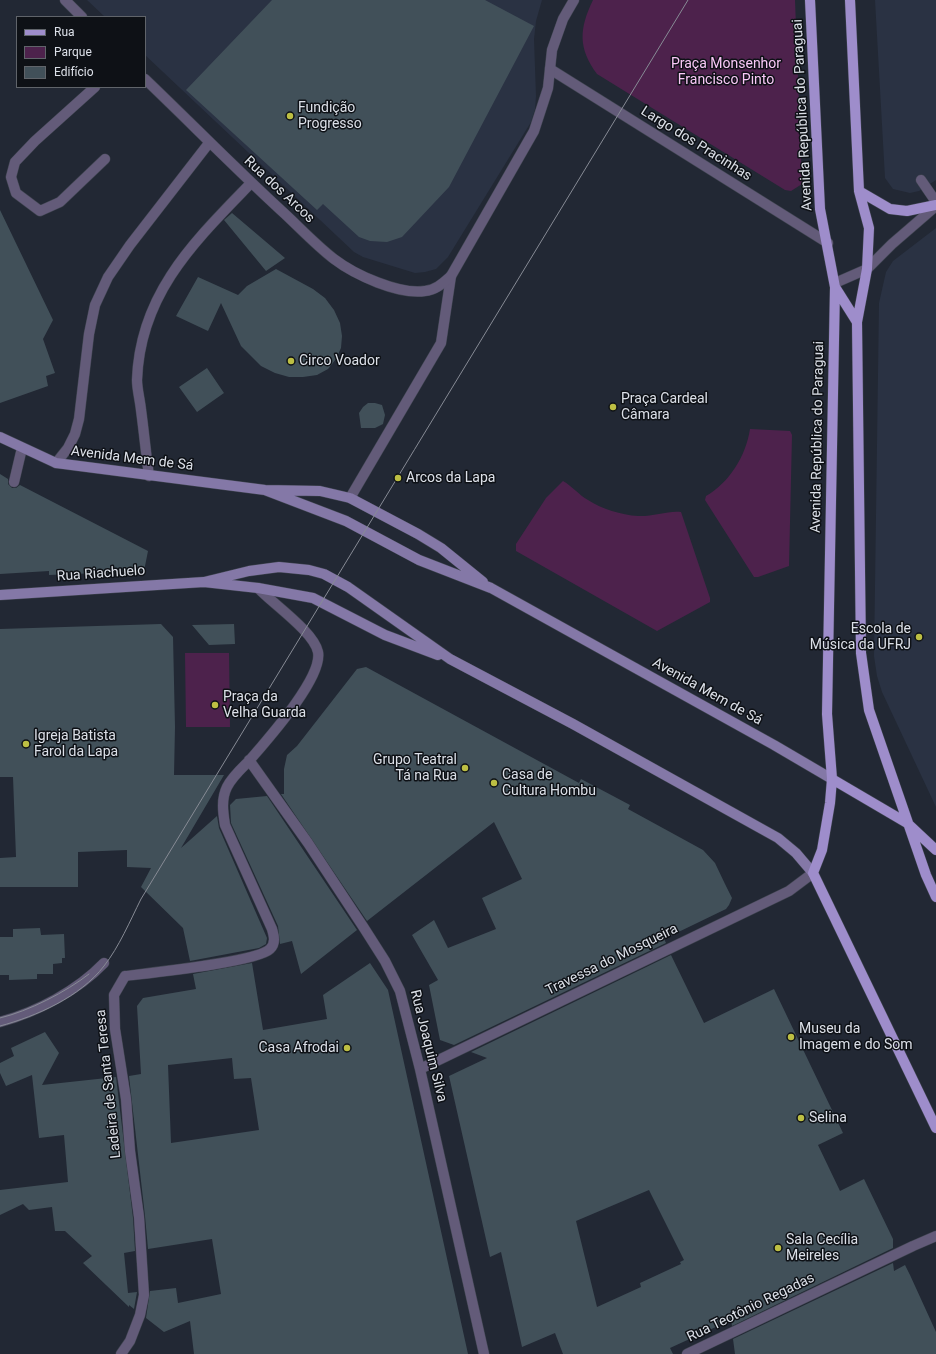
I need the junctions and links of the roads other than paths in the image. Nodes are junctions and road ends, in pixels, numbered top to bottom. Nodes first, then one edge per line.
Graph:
1 (65, 0) edge
2 (574, 0) edge
3 (810, 0) edge
4 (850, 0) edge
5 (81, 16) edge
6 (550, 69) junction
7 (146, 80) edge
8 (94, 88) edge
9 (210, 143) junction
10 (105, 159) dead end
11 (922, 180) dead end
12 (251, 184) junction
13 (858, 191) junction
14 (936, 204) edge
15 (828, 243) junction
16 (867, 269) junction
17 (451, 276) junction
18 (835, 285) junction
19 (857, 322) junction
20 (0, 438) edge
21 (22, 448) junction
22 (56, 463) junction
23 (149, 476) junction
24 (14, 482) dead end
25 (265, 490) junction
26 (350, 498) junction
27 (204, 582) junction
28 (258, 588) junction
29 (491, 588) junction
30 (0, 595) edge
31 (450, 659) junction
32 (249, 760) junction
33 (832, 779) junction
34 (907, 823) junction
35 (936, 850) edge
36 (813, 873) junction
37 (936, 897) edge
38 (104, 963) dead end
39 (0, 1022) edge
40 (420, 1069) junction
41 (936, 1128) edge
42 (936, 1236) edge
43 (121, 1354) edge
44 (484, 1354) edge
45 (687, 1354) edge

1 - 5 street
2 - 6 street
3 - 15 main road, Avenida República do Paraguai
4 - 13 main road
6 - 15 street, Largo dos Pracinhas
6 - 17 street
7 - 9 street, Rua dos Arcos
8 - 10 street
9 - 12 street, Rua dos Arcos
9 - 22 street
11 - 14 street
12 - 17 street, Rua dos Arcos
12 - 23 street
13 - 14 main road
13 - 16 main road
14 - 16 street
15 - 18 main road, Avenida República do Paraguai
16 - 18 street
16 - 19 main road
17 - 26 street
18 - 19 main road
18 - 33 main road, Avenida República do Paraguai
19 - 34 main road
20 - 21 main road, Avenida Mem de Sá
21 - 22 main road, Avenida Mem de Sá
21 - 24 street
22 - 23 main road, Avenida Mem de Sá
23 - 25 main road, Avenida Mem de Sá
25 - 26 main road, Avenida Mem de Sá
25 - 29 main road, Avenida Mem de Sá
26 - 29 main road, Avenida Mem de Sá
27 - 28 main road, Rua Riachuelo
27 - 30 main road, Rua Riachuelo
27 - 31 main road, Rua Riachuelo
28 - 31 main road
28 - 32 street, Ladeira de Santa Teresa
29 - 33 main road, Avenida Mem de Sá
31 - 36 main road
32 - 40 street, Rua Joaquim Silva
32 - 43 street, Ladeira de Santa Teresa
33 - 34 main road, Avenida Mem de Sá
33 - 36 main road, Avenida República do Paraguai
34 - 35 main road, Avenida Mem de Sá
34 - 37 main road
36 - 40 street, Travessa do Mosqueira
36 - 41 main road
38 - 39 street
40 - 44 street, Rua Joaquim Silva
42 - 45 street, Rua Teotônio Regadas

